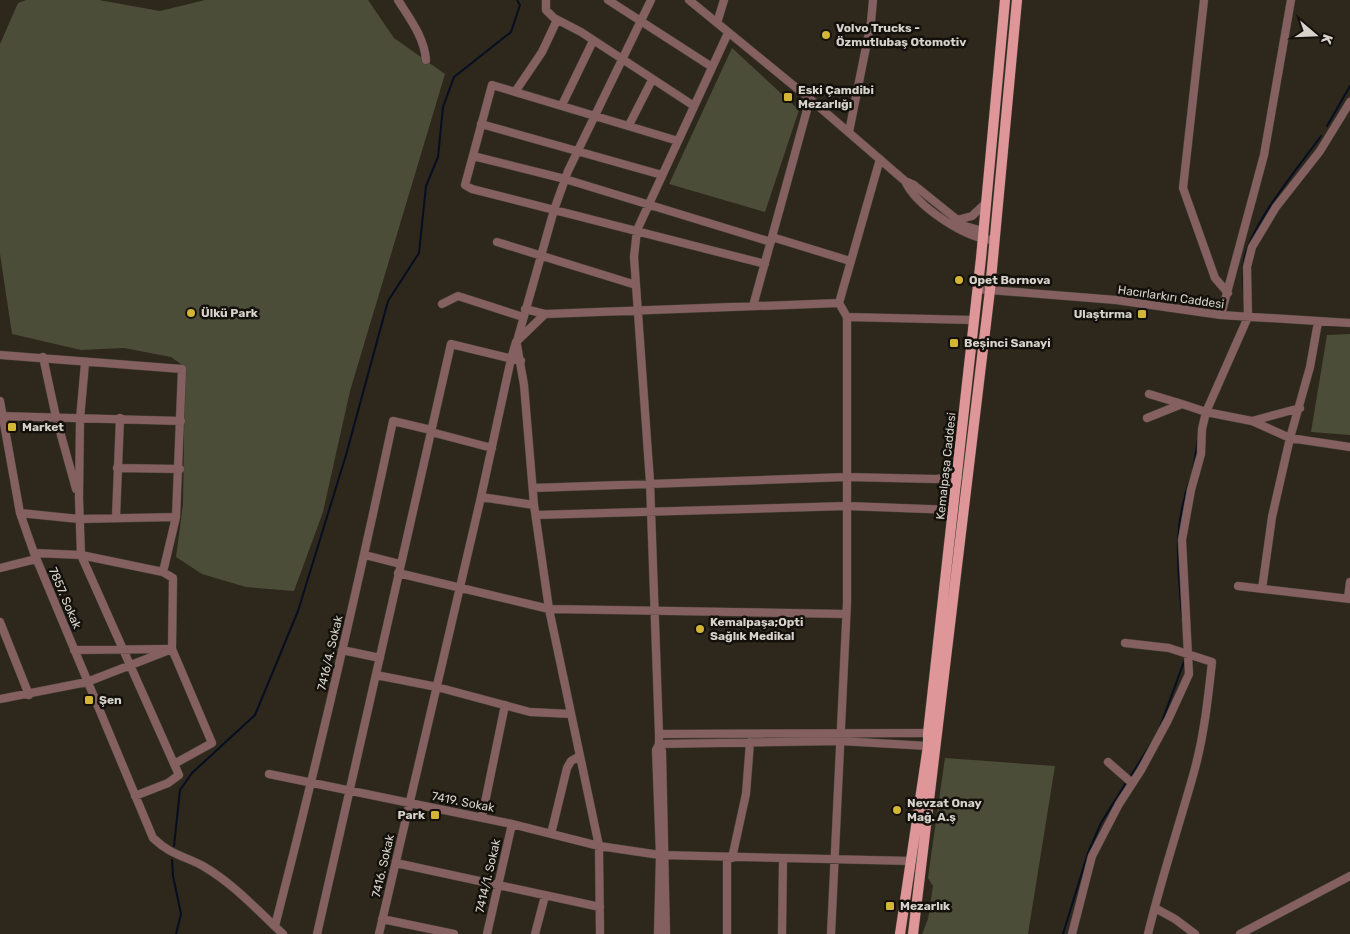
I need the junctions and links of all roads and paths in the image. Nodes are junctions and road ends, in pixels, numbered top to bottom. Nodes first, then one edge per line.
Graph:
1 (398, 0) edge
2 (546, 0) edge
3 (608, 0) edge
4 (650, 0) edge
5 (689, 0) edge
6 (724, 0) edge
7 (873, 0) edge
8 (1005, 0) edge
9 (1017, 0) edge
10 (1204, 0) edge
11 (1291, 0) edge
12 (558, 20) junction
13 (641, 21) junction
14 (717, 23) junction
15 (728, 33) junction
16 (593, 41) junction
17 (426, 60) dead end
18 (622, 61) junction
19 (712, 66) junction
20 (652, 80) junction
21 (515, 92) junction
22 (810, 99) junction
23 (1350, 102) edge
24 (562, 106) junction
25 (694, 106) junction
26 (595, 115) junction
27 (481, 124) junction
28 (629, 125) junction
29 (849, 132) junction
30 (678, 141) junction
31 (578, 150) junction
32 (473, 156) junction
33 (880, 160) junction
34 (662, 175) junction
35 (565, 179) junction
36 (905, 181) junction
37 (986, 203) junction
38 (648, 204) junction
39 (554, 210) junction
40 (957, 220) junction
41 (636, 230) junction
42 (983, 235) junction
43 (994, 236) junction
44 (771, 239) junction
45 (497, 242) dead end
46 (541, 255) junction
47 (850, 261) junction
48 (764, 264) junction
49 (636, 285) junction
50 (978, 289) junction
51 (990, 290) junction
52 (1228, 293) junction
53 (839, 303) junction
54 (442, 304) dead end
55 (753, 306) junction
56 (525, 309) junction
57 (638, 310) junction
58 (544, 314) junction
59 (1221, 315) junction
60 (523, 317) junction
61 (847, 317) junction
62 (1248, 317) junction
63 (973, 320) junction
64 (1318, 322) junction
65 (1350, 323) edge
66 (516, 343) junction
67 (0, 355) edge
68 (43, 357) junction
69 (511, 359) junction
70 (521, 361) junction
71 (85, 363) junction
72 (1150, 394) dead end
73 (0, 401) edge
74 (1182, 404) junction
75 (1300, 408) junction
76 (1206, 412) junction
77 (2, 416) edge
78 (56, 417) junction
79 (120, 418) junction
80 (1147, 418) dead end
81 (80, 419) junction
82 (181, 421) junction
83 (1252, 421) junction
84 (431, 431) junction
85 (1290, 438) junction
86 (1350, 447) edge
87 (492, 448) junction
88 (117, 468) junction
89 (180, 469) junction
90 (847, 477) junction
91 (958, 477) junction
92 (650, 482) junction
93 (532, 488) junction
94 (482, 497) junction
95 (79, 498) junction
96 (534, 505) junction
97 (847, 506) junction
98 (954, 510) junction
99 (20, 513) junction
100 (651, 513) junction
101 (536, 515) junction
102 (116, 517) junction
103 (176, 517) junction
104 (79, 518) junction
105 (81, 555) junction
106 (365, 555) junction
107 (35, 556) junction
108 (400, 564) junction
109 (0, 568) edge
110 (163, 572) junction
111 (398, 574) junction
112 (1350, 582) edge
113 (1238, 586) dead end
114 (460, 587) junction
115 (1262, 589) junction
116 (1349, 599) edge
117 (549, 609) junction
118 (655, 611) junction
119 (846, 614) junction
120 (0, 622) edge
121 (1125, 643) dead end
122 (123, 649) junction
123 (172, 649) junction
124 (74, 650) junction
125 (342, 650) junction
126 (1186, 654) junction
127 (380, 658) junction
128 (131, 665) junction
129 (376, 675) junction
130 (88, 682) junction
131 (437, 687) junction
132 (29, 695) junction
133 (0, 699) edge
134 (505, 705) junction
135 (571, 714) junction
136 (928, 733) junction
137 (659, 734) junction
138 (841, 737) junction
139 (750, 742) junction
140 (659, 744) junction
141 (928, 746) junction
142 (580, 756) junction
143 (1108, 762) dead end
144 (174, 764) junction
145 (269, 774) dead end
146 (1129, 781) junction
147 (312, 783) junction
148 (348, 791) junction
149 (134, 796) junction
150 (409, 803) junction
151 (482, 817) junction
152 (512, 824) junction
153 (551, 834) junction
154 (599, 846) junction
155 (663, 855) junction
156 (729, 858) junction
157 (783, 859) junction
158 (836, 860) junction
159 (912, 861) junction
160 (396, 863) junction
161 (1350, 876) edge
162 (498, 885) junction
163 (545, 896) junction
164 (600, 906) junction
165 (1154, 908) junction
166 (382, 919) junction
167 (275, 926) junction
168 (283, 934) edge
169 (317, 934) edge
170 (378, 934) edge
171 (454, 934) edge
172 (487, 934) edge
173 (535, 934) edge
174 (600, 934) edge
175 (658, 934) edge
176 (666, 934) edge
177 (727, 934) edge
178 (782, 934) edge
179 (831, 934) edge
180 (900, 934) edge
181 (913, 934) edge
182 (1072, 934) edge
183 (1148, 934) edge
184 (1195, 934) edge
185 (1240, 934) edge

1 - 17 street
2 - 12 street
3 - 13 street
4 - 13 street, 7416. Sokak
5 - 14 street
6 - 14 street
7 - 29 street
8 - 37 main road, Kemalpaşa Caddesi
9 - 43 main road
10 - 52 street
11 - 52 street
12 - 16 street
12 - 21 street
13 - 18 street, 7416. Sokak
13 - 19 street
14 - 15 street
15 - 19 street
15 - 22 street
16 - 18 street
16 - 24 street
18 - 20 street
18 - 26 street, 7416. Sokak
19 - 25 street
20 - 25 street
20 - 28 street
21 - 24 street
21 - 27 street
22 - 29 street
22 - 44 street
23 - 62 street
24 - 26 street
25 - 30 street
26 - 28 street
26 - 31 street, 7416. Sokak
27 - 31 street
27 - 32 street
28 - 30 street
29 - 33 street
30 - 34 street
31 - 34 street
31 - 35 street, 7416. Sokak
32 - 35 street
32 - 39 street
33 - 36 street
33 - 47 street
34 - 38 street
35 - 38 street
35 - 39 street, 7416. Sokak
36 - 40 street
36 - 42 street
37 - 40 street
37 - 42 main road, Kemalpaşa Caddesi
38 - 41 street
38 - 44 street
39 - 41 street
39 - 46 street, 7416. Sokak
40 - 42 street
41 - 48 street
41 - 49 street
42 - 43 main road
42 - 50 main road, Kemalpaşa Caddesi
43 - 51 main road, Kemalpaşa Caddesi
44 - 47 street
44 - 48 street
45 - 46 street
46 - 49 street
46 - 56 street, 7416. Sokak
47 - 53 street
48 - 55 street
49 - 57 street
50 - 51 street, Hacırlarkırı Caddesi
50 - 63 main road, Kemalpaşa Caddesi
51 - 59 street, Hacırlarkırı Caddesi
51 - 181 main road, Kemalpaşa Caddesi
52 - 59 street
53 - 55 street
53 - 61 street
54 - 60 street
55 - 57 street
56 - 58 street
56 - 60 street, 7416. Sokak
57 - 58 street
57 - 92 street
58 - 66 street
59 - 62 street, Hacırlarkırı Caddesi
60 - 66 street, 7416. Sokak
61 - 63 street
61 - 90 street
62 - 64 street, Hacırlarkırı Caddesi
62 - 76 street
63 - 91 main road, Kemalpaşa Caddesi
64 - 65 street, Hacırlarkırı Caddesi
64 - 75 street
66 - 69 street, 7416. Sokak
66 - 70 street
67 - 68 street
68 - 71 street
68 - 78 street
69 - 70 street
69 - 84 street
69 - 87 street, 7416. Sokak
70 - 93 street
71 - 81 street
71 - 82 street
72 - 74 street
73 - 77 street, 7857. Sokak
74 - 76 street
74 - 80 street
75 - 83 street
75 - 85 street
76 - 83 street
76 - 126 street
77 - 78 street
77 - 99 street, 7857. Sokak
78 - 81 street
78 - 95 street
79 - 81 street
79 - 82 street
79 - 88 street
81 - 95 street
82 - 89 street
83 - 85 street
84 - 87 street
84 - 106 street, 7416/4. Sokak
84 - 108 street
85 - 86 street
85 - 115 street
87 - 94 street, 7416. Sokak
88 - 89 street
88 - 102 street
89 - 103 street
90 - 91 street
90 - 92 street
90 - 97 street
91 - 98 main road, Kemalpaşa Caddesi
92 - 93 street
92 - 100 street
93 - 96 street
94 - 96 street
94 - 114 street, 7416. Sokak
95 - 104 street
96 - 101 street
97 - 98 street
97 - 100 street
97 - 119 street
98 - 136 main road, Kemalpaşa Caddesi
99 - 104 street
99 - 107 street, 7857. Sokak
100 - 101 street
100 - 118 street
101 - 117 street
102 - 103 street
102 - 104 street
103 - 110 street
104 - 105 street
105 - 107 street
105 - 110 street
105 - 122 street
106 - 108 street
106 - 125 street, 7416/4. Sokak
107 - 109 street
107 - 124 street, 7857. Sokak
108 - 111 street
110 - 123 street
111 - 114 street
111 - 127 street
112 - 116 street
113 - 115 street
114 - 117 street
114 - 131 street, 7416. Sokak
115 - 116 street
117 - 118 street
117 - 135 street
118 - 119 street
118 - 137 street
119 - 138 street
120 - 132 street
121 - 126 street
122 - 123 street
122 - 124 street
122 - 128 street
123 - 128 street
123 - 144 street
124 - 130 street, 7857. Sokak
125 - 127 street
125 - 147 street, 7416/4. Sokak
126 - 146 street
126 - 165 street
127 - 129 street
128 - 130 street
128 - 144 street
129 - 131 street
129 - 148 street
130 - 132 street
130 - 149 street, 7857. Sokak
131 - 134 street
131 - 150 street, 7416. Sokak
132 - 133 street
134 - 135 street
134 - 151 street
135 - 142 street
136 - 138 street
136 - 141 main road, Kemalpaşa Caddesi
137 - 138 street
137 - 140 street
138 - 139 street
138 - 141 street
138 - 158 street
139 - 140 street
139 - 156 street
140 - 155 street
141 - 159 main road, Kemalpaşa Caddesi
142 - 153 street
142 - 154 street
143 - 146 street
144 - 149 street
145 - 147 street, 7419. Sokak
146 - 182 street
147 - 148 street, 7419. Sokak
147 - 167 street, 7416/4. Sokak
148 - 150 street, 7419. Sokak
148 - 169 street
149 - 167 street, 7857. Sokak
150 - 151 street, 7419. Sokak
150 - 160 street, 7416. Sokak
151 - 152 street, 7419. Sokak
152 - 153 street, 7419. Sokak
152 - 162 street, 7414/1. Sokak
153 - 154 street, 7419. Sokak
154 - 155 street, 7419. Sokak
154 - 164 street
155 - 156 street, 7419. Sokak
155 - 175 street
155 - 176 street
156 - 157 street, 7419. Sokak
156 - 177 street
157 - 158 street, 7419. Sokak
157 - 178 street
158 - 159 street, 7419. Sokak
158 - 179 street
159 - 180 main road, Kemalpaşa Caddesi
160 - 162 street
160 - 166 street, 7416. Sokak
161 - 185 street
162 - 163 street
162 - 172 street, 7414/1. Sokak
163 - 164 street
163 - 173 street
164 - 174 street
165 - 183 street
165 - 184 street
166 - 170 street, 7416. Sokak
166 - 171 street
167 - 168 street, 7857. Sokak

